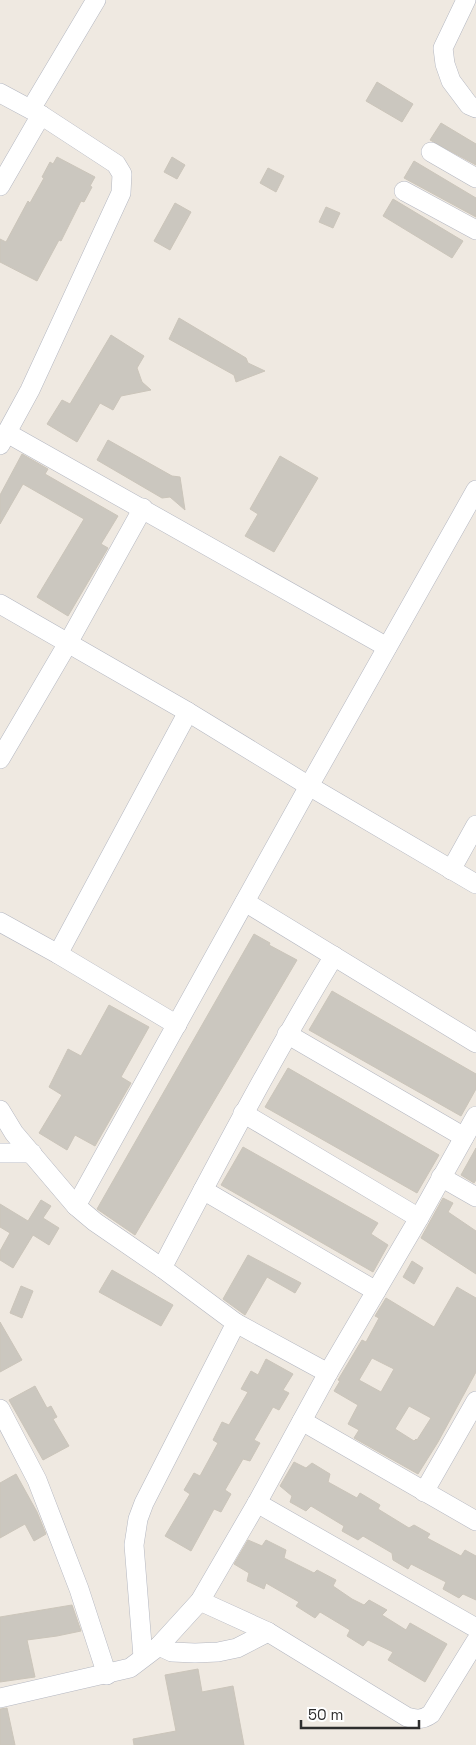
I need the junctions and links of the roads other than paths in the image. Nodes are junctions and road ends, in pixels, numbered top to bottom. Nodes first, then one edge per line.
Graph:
1 (96, 0) edge
2 (466, 0) edge
3 (0, 93) edge
4 (476, 108) edge
5 (36, 112) junction
6 (430, 152) dead end
7 (476, 178) edge
8 (0, 186) edge
9 (404, 191) dead end
10 (476, 230) edge
11 (4, 439) edge
12 (476, 490) edge
13 (143, 508) junction
14 (0, 604) edge
15 (68, 643) junction
16 (387, 647) junction
17 (188, 712) junction
18 (0, 759) edge
19 (309, 786) junction
20 (476, 826) edge
21 (451, 870) junction
22 (476, 884) edge
23 (245, 902) junction
24 (0, 922) edge
25 (58, 954) junction
26 (334, 956) junction
27 (177, 1025) junction
28 (287, 1034) junction
29 (476, 1043) edge
30 (0, 1110) edge
31 (243, 1113) junction
32 (476, 1116) edge
33 (464, 1137) junction
34 (0, 1153) edge
35 (32, 1153) junction
36 (441, 1177) junction
37 (203, 1190) junction
38 (476, 1197) edge
39 (76, 1206) junction
40 (419, 1218) junction
41 (162, 1268) junction
42 (376, 1291) junction
43 (236, 1323) junction
44 (328, 1373) junction
45 (476, 1401) edge
46 (0, 1409) edge
47 (302, 1421) junction
48 (424, 1492) junction
49 (257, 1503) junction
50 (476, 1521) edge
51 (200, 1601) junction
52 (476, 1628) edge
53 (268, 1632) junction
54 (476, 1641) edge
55 (159, 1646) junction
56 (143, 1658) junction
57 (470, 1663) edge
58 (107, 1674) junction
59 (0, 1698) edge

1 - 5 street
2 - 4 street
3 - 5 street
5 - 8 street
5 - 11 street
6 - 7 street
9 - 10 street
11 - 13 street
12 - 16 street
13 - 15 street
13 - 16 street
14 - 15 street
15 - 17 street
15 - 18 street
16 - 19 street
17 - 19 street
17 - 25 street
19 - 21 street
19 - 23 street
20 - 21 street
21 - 22 street
23 - 26 street
23 - 27 street
24 - 25 street
25 - 27 street
26 - 28 street
26 - 29 street
27 - 39 street
28 - 31 street
28 - 33 street
30 - 35 street
31 - 37 street
31 - 40 street
32 - 33 street
33 - 36 street
34 - 35 street
35 - 39 street
36 - 38 street
36 - 40 street
37 - 41 street
37 - 42 street
39 - 41 street
40 - 42 street
41 - 43 street
42 - 44 street
43 - 44 street
43 - 56 street
44 - 47 street
45 - 48 street
46 - 58 street
47 - 48 street
47 - 49 street
48 - 50 street
49 - 51 street
49 - 52 street
51 - 53 street
51 - 55 street
53 - 55 street
53 - 57 street
54 - 57 street
55 - 56 street
56 - 58 street
58 - 59 street

